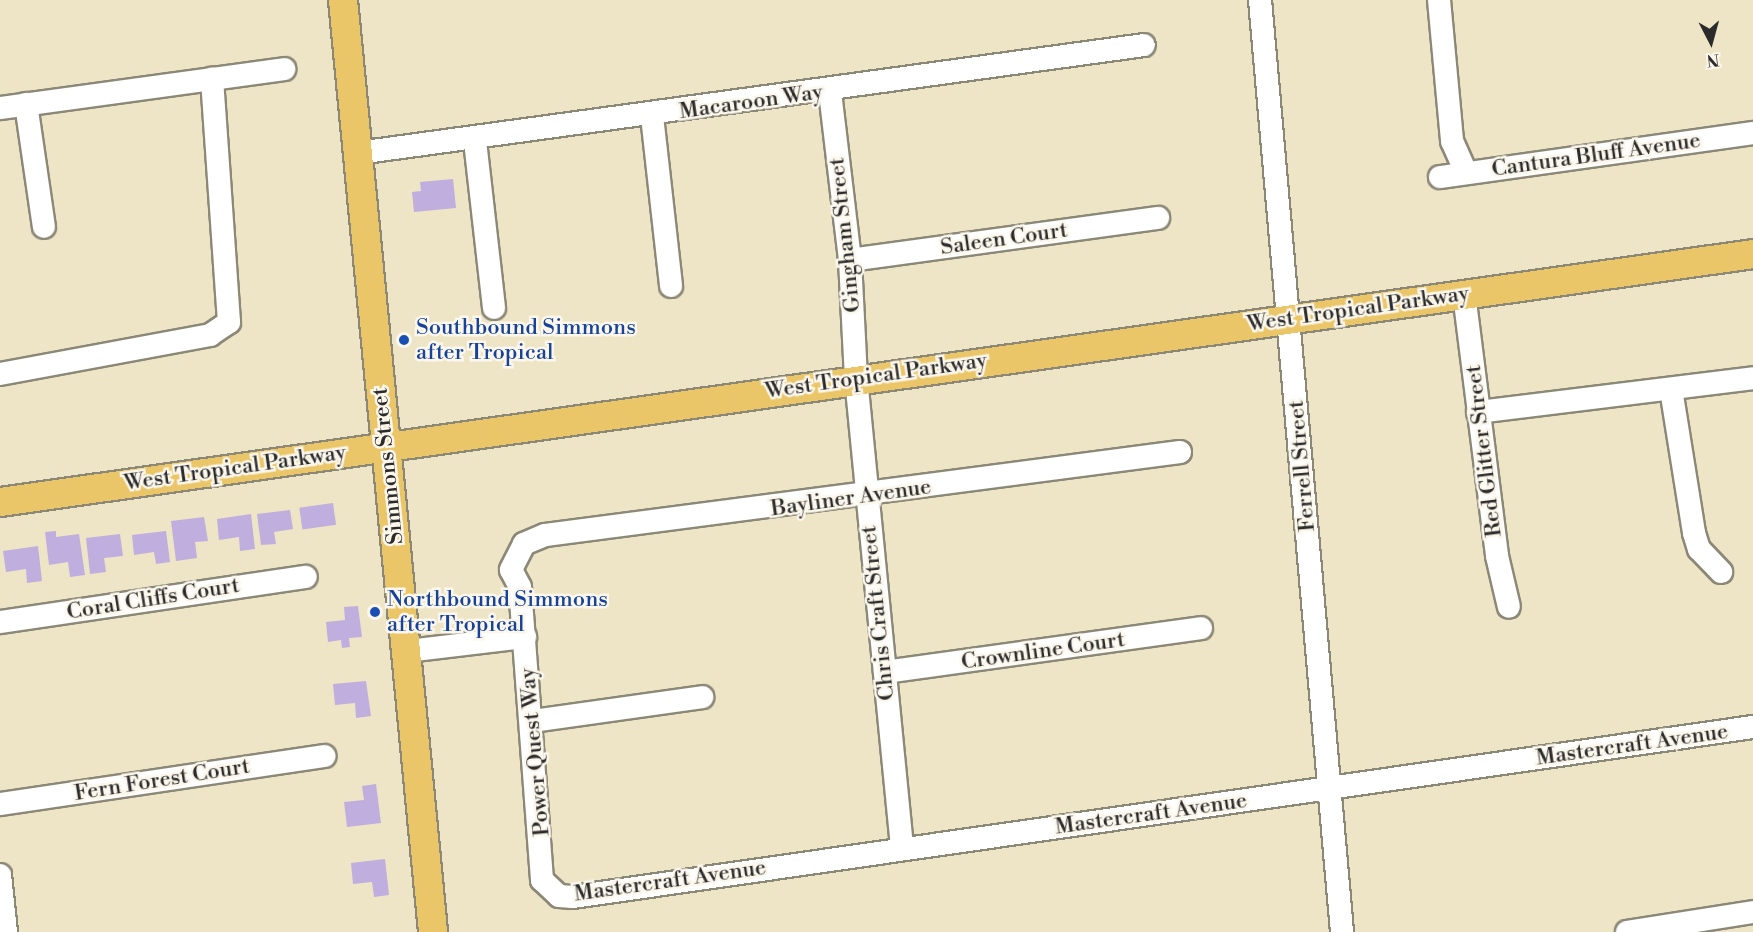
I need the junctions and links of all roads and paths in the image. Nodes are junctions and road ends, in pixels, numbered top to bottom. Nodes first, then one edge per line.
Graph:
1 (343, 0) edge
2 (1260, 0) edge
3 (1439, 0) edge
4 (1144, 45) dead end
5 (284, 69) dead end
6 (212, 79) junction
7 (830, 92) junction
8 (26, 104) junction
9 (0, 108) edge
10 (652, 116) junction
11 (1753, 133) edge
12 (475, 141) junction
13 (358, 153) junction
14 (1466, 173) junction
15 (1440, 177) dead end
16 (1158, 218) dead end
17 (44, 227) dead end
18 (1753, 254) edge
19 (850, 260) junction
20 (672, 286) dead end
21 (1464, 294) junction
22 (494, 308) dead end
23 (1289, 319) junction
24 (0, 374) edge
25 (856, 378) junction
26 (1753, 378) edge
27 (1671, 389) junction
28 (1478, 412) junction
29 (386, 447) junction
30 (1180, 452) dead end
31 (866, 495) junction
32 (0, 502) edge
33 (524, 544) joint
34 (1720, 572) dead end
35 (306, 577) dead end
36 (1509, 607) dead end
37 (0, 622) edge
38 (1201, 628) dead end
39 (525, 637) junction
40 (407, 651) junction
41 (885, 672) junction
42 (702, 697) dead end
43 (532, 721) junction
44 (1753, 727) edge
45 (324, 756) dead end
46 (1329, 790) junction
47 (0, 804) edge
48 (902, 848) junction
49 (0, 875) edge
50 (551, 890) joint
51 (1753, 912) edge
52 (1689, 927) edge
53 (6, 932) edge
54 (433, 932) edge
55 (1342, 932) edge
56 (1627, 932) edge

1 - 13 main road, Simmons Street
2 - 23 street, Ferrell Street
3 - 14 street
4 - 7 street, Macaroon Way
5 - 6 street
6 - 8 street
6 - 24 street
7 - 10 street, Macaroon Way
7 - 19 street, Gingham Street
8 - 9 street
8 - 17 street
10 - 12 street, Macaroon Way
10 - 20 street
11 - 14 street, Cantura Bluff Avenue
12 - 13 street, Macaroon Way
12 - 22 street
13 - 29 main road, Simmons Street
14 - 15 street, Cantura Bluff Avenue
16 - 19 street, Saleen Court
18 - 21 main road, West Tropical Parkway
19 - 25 street, Gingham Street
21 - 23 main road, West Tropical Parkway
21 - 28 street, Red Glitter Street
23 - 25 main road, West Tropical Parkway
23 - 46 street, Ferrell Street
25 - 29 main road, West Tropical Parkway
25 - 31 street, Chris Craft Street
26 - 27 street
27 - 28 street
27 - 34 street
28 - 36 street, Red Glitter Street
29 - 32 main road, West Tropical Parkway
29 - 40 main road, Simmons Street
30 - 31 street, Bayliner Avenue
31 - 33 street, Bayliner Avenue
31 - 41 street, Chris Craft Street
33 - 39 street, Power Quest Way
35 - 37 street, Coral Cliffs Court
38 - 41 street, Crownline Court
39 - 40 street
39 - 43 street, Power Quest Way
40 - 54 main road, Simmons Street
41 - 48 street, Chris Craft Street
42 - 43 street
43 - 50 street, Power Quest Way
44 - 46 street, Mastercraft Avenue
45 - 47 street, Fern Forest Court
46 - 48 street, Mastercraft Avenue
46 - 55 street, Ferrell Street
48 - 50 street, Mastercraft Avenue
49 - 53 street
51 - 52 street
52 - 56 street

